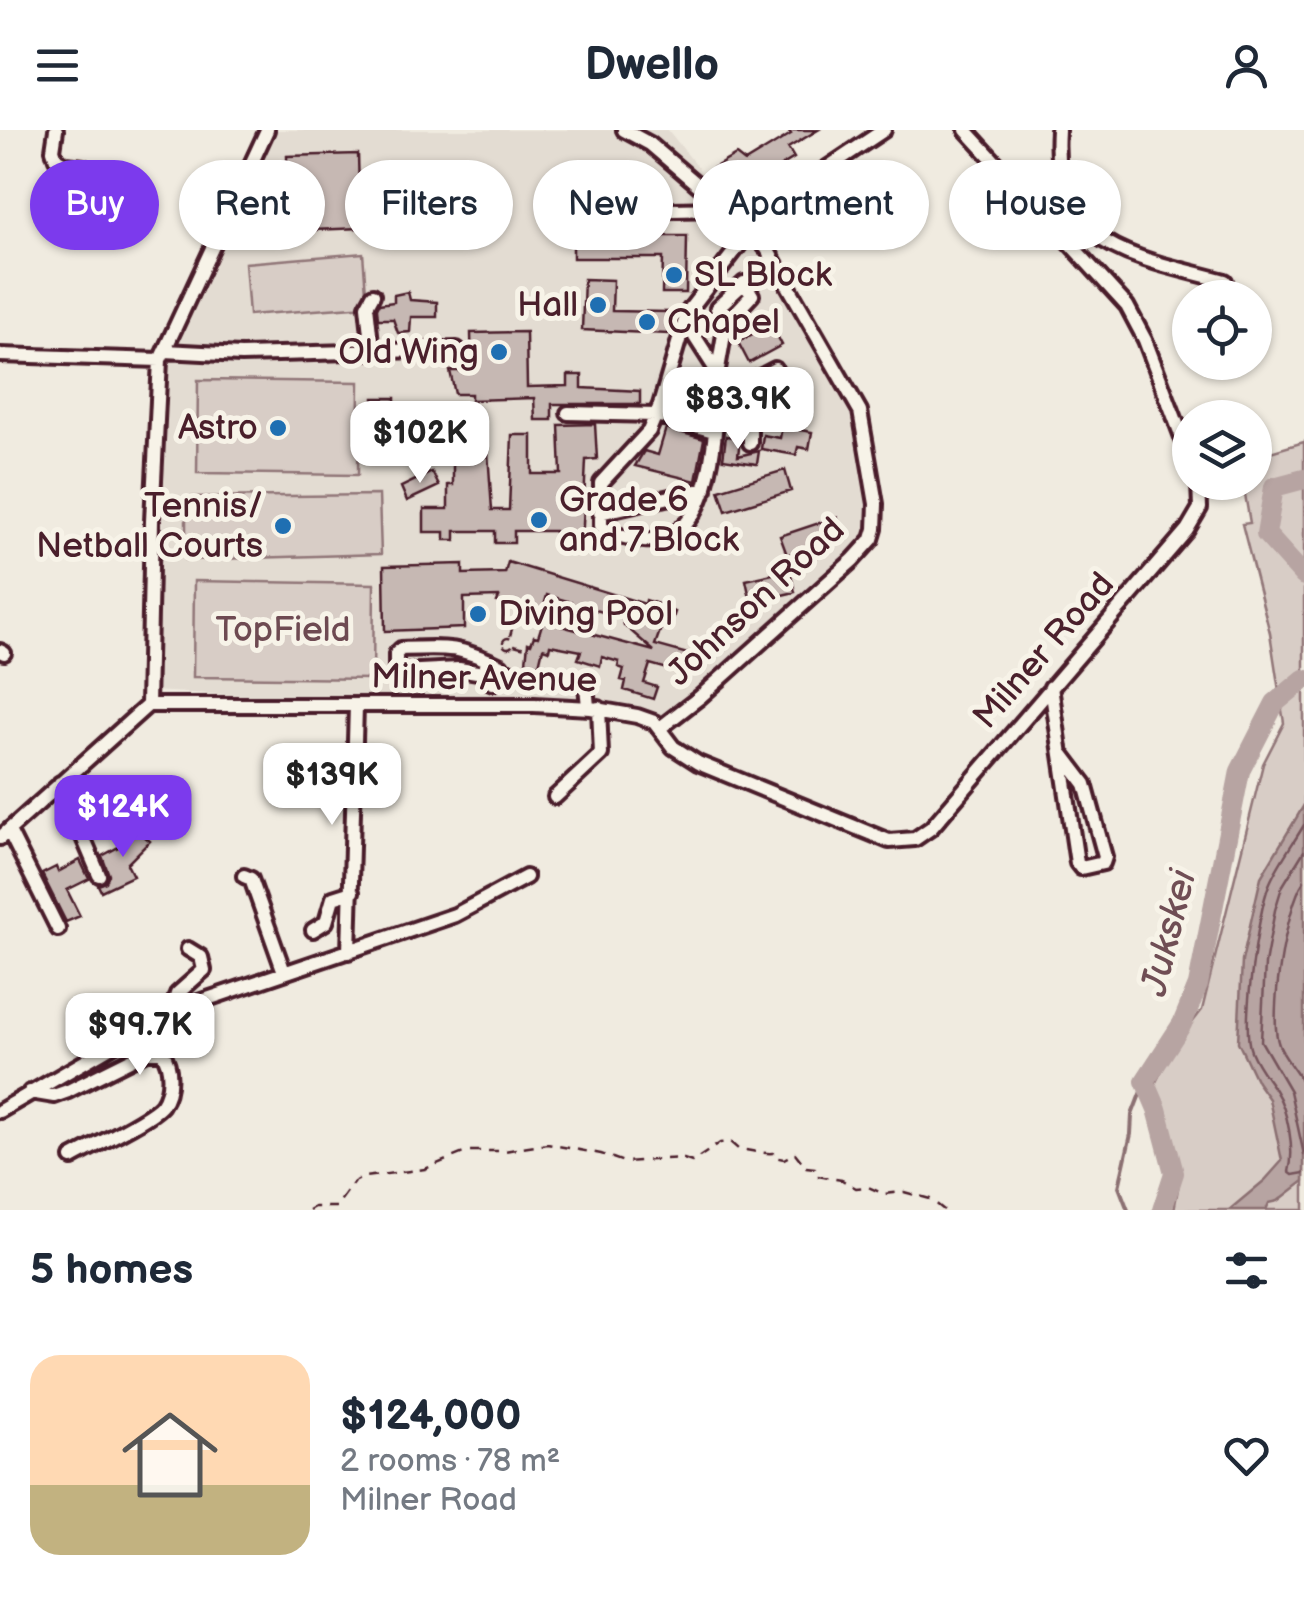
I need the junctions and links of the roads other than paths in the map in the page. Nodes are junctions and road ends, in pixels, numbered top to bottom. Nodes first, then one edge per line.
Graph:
1 (56, 130) edge
2 (267, 130) edge
3 (624, 130) edge
4 (884, 130) edge
5 (966, 130) edge
6 (1058, 130) edge
7 (58, 160) edge
8 (839, 160) edge
9 (693, 180) edge
10 (735, 250) edge
11 (766, 250) edge
12 (716, 273) junction
13 (1221, 280) edge
14 (373, 296) dead end
15 (687, 313) junction
16 (457, 350) dead end
17 (372, 352) junction
18 (0, 355) edge
19 (162, 356) junction
20 (775, 369) dead end
21 (719, 372) junction
22 (729, 390) junction
23 (1172, 411) edge
24 (568, 413) dead end
25 (656, 415) junction
26 (714, 431) junction
27 (750, 443) dead end
28 (705, 490) junction
29 (1200, 500) edge
30 (600, 513) junction
31 (494, 674) junction
32 (1051, 687) junction
33 (148, 705) junction
34 (486, 705) junction
35 (356, 706) junction
36 (594, 708) junction
37 (660, 728) junction
38 (1063, 754) junction
39 (60, 783) junction
40 (555, 797) dead end
41 (4, 834) edge
42 (906, 842) joint
43 (99, 875) dead end
44 (244, 876) dead end
45 (526, 877) dead end
46 (352, 892) junction
47 (58, 929) dead end
48 (312, 930) dead end
49 (188, 949) dead end
50 (349, 952) junction
51 (284, 972) junction
52 (172, 1011) junction
53 (30, 1092) junction
54 (0, 1111) edge
55 (72, 1158) dead end

1 - 7 street
2 - 19 street
3 - 9 street, Johnson Road
4 - 8 street
5 - 23 street
6 - 13 street
10 - 12 street
11 - 37 street, Johnson Road
12 - 15 street
12 - 21 street
14 - 17 street
15 - 21 street
15 - 25 street
16 - 17 street
17 - 19 street
18 - 19 street
19 - 33 street
20 - 22 street
21 - 22 street
21 - 26 street
22 - 27 street
24 - 25 street
25 - 26 street
25 - 30 street
26 - 28 street
28 - 30 street
28 - 30 street
29 - 32 street, Milner Road
31 - 31 street
31 - 34 street
31 - 36 street
32 - 38 street
32 - 42 street, Milner Road
33 - 35 street, Milner Avenue
33 - 39 street
34 - 35 street, Milner Avenue
34 - 36 street, Milner Avenue
35 - 46 street
36 - 37 street, Milner Avenue
36 - 40 street
37 - 42 street, Milner Avenue
38 - 38 street
39 - 41 street
39 - 43 street
41 - 47 street
44 - 51 street
45 - 50 street
46 - 48 street
46 - 50 street
49 - 52 street
50 - 51 street
51 - 52 street
52 - 53 street
53 - 54 street
53 - 55 street

